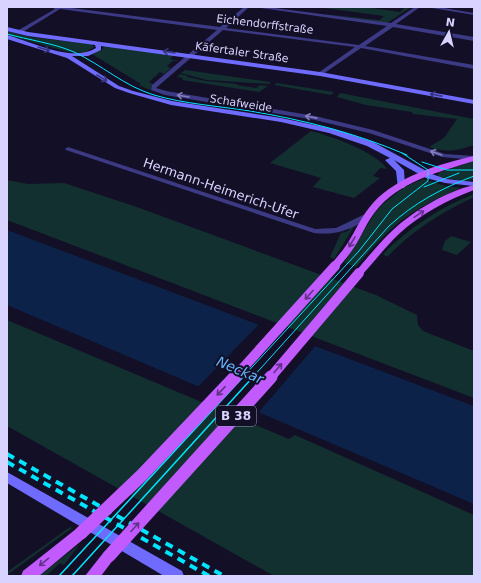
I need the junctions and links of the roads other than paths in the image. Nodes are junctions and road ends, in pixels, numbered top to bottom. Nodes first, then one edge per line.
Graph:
1 (247, 7) edge
2 (256, 7) edge
3 (418, 7) edge
4 (428, 7) edge
5 (57, 8) edge
6 (474, 14) edge
7 (392, 25) junction
8 (222, 28) junction
9 (7, 29) edge
10 (19, 32) junction
11 (7, 37) edge
12 (474, 39) edge
13 (98, 43) junction
14 (361, 46) junction
15 (58, 53) junction
16 (190, 55) junction
17 (474, 67) edge
18 (320, 74) junction
19 (474, 102) edge
20 (349, 136) junction
21 (68, 149) dead end
22 (474, 158) edge
23 (425, 174) junction
24 (401, 186) junction
25 (474, 186) edge
26 (366, 217) junction
27 (7, 477) edge
28 (28, 576) edge
29 (92, 576) edge
30 (177, 576) edge

1 - 8 street
2 - 7 street
3 - 7 street
4 - 6 street
5 - 8 street, Eichendorffstraße
5 - 10 street
7 - 12 street
7 - 14 street
8 - 14 street, Eichendorffstraße
8 - 16 street
9 - 10 main road, Käfertaler Straße
10 - 13 main road, Käfertaler Straße
11 -> 15 main road, Schafweide
13 - 15 main road
16 -> 13 main road, Käfertaler Straße
14 - 17 street, Eichendorffstraße
14 - 18 street
15 -> 20 main road, Schafweide
16 - 18 main road, Käfertaler Straße
22 -> 16 street, Schafweide
19 -> 18 main road, Käfertaler Straße
20 - 23 main road, Schafweide
20 - 24 main road
21 - 26 street, Hermann-Heimerich-Ufer
22 - 23 main road, B 38
23 - 24 main road, B 38
23 - 25 main road, Schafweide
24 - 26 main road, B 38
29 -> 25 main road, B 38, bridge
26 -> 28 main road, B 38, bridge
27 - 30 main road

